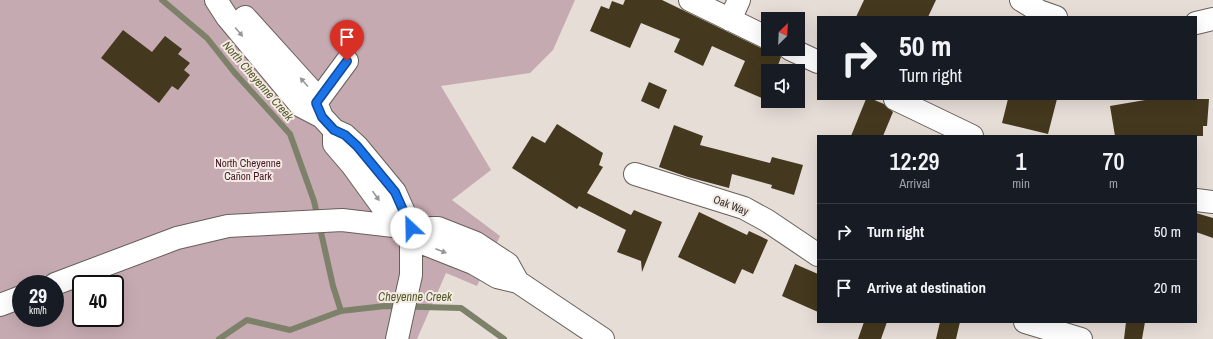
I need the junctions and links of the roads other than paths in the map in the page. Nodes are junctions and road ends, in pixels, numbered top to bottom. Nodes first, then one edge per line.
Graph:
1 (216, 0) edge
2 (226, 0) edge
3 (690, 0) edge
4 (739, 0) edge
5 (1021, 0) edge
6 (1053, 16) edge
7 (730, 20) junction
8 (1213, 20) edge
9 (1197, 23) edge
10 (761, 35) edge
11 (805, 56) edge
12 (347, 61) dead end
13 (817, 62) edge
14 (897, 100) edge
15 (324, 117) junction
16 (970, 135) edge
17 (635, 174) dead end
18 (1197, 200) edge
19 (1213, 202) edge
20 (411, 228) junction
21 (817, 254) edge
22 (64, 281) edge
23 (12, 300) edge
24 (0, 305) edge
25 (1028, 323) edge
26 (398, 336) edge
27 (603, 339) edge
28 (1081, 339) edge

1 -> 15 street
15 -> 2 street
3 - 7 street
4 - 7 street
5 - 6 street
7 - 10 street
8 - 9 street
11 - 13 street
12 - 15 street
14 - 16 street
15 - 20 street
17 - 21 street, Oak Way
18 - 19 street
20 - 22 street
20 - 26 street
20 - 27 street
23 - 24 street
25 - 28 street

